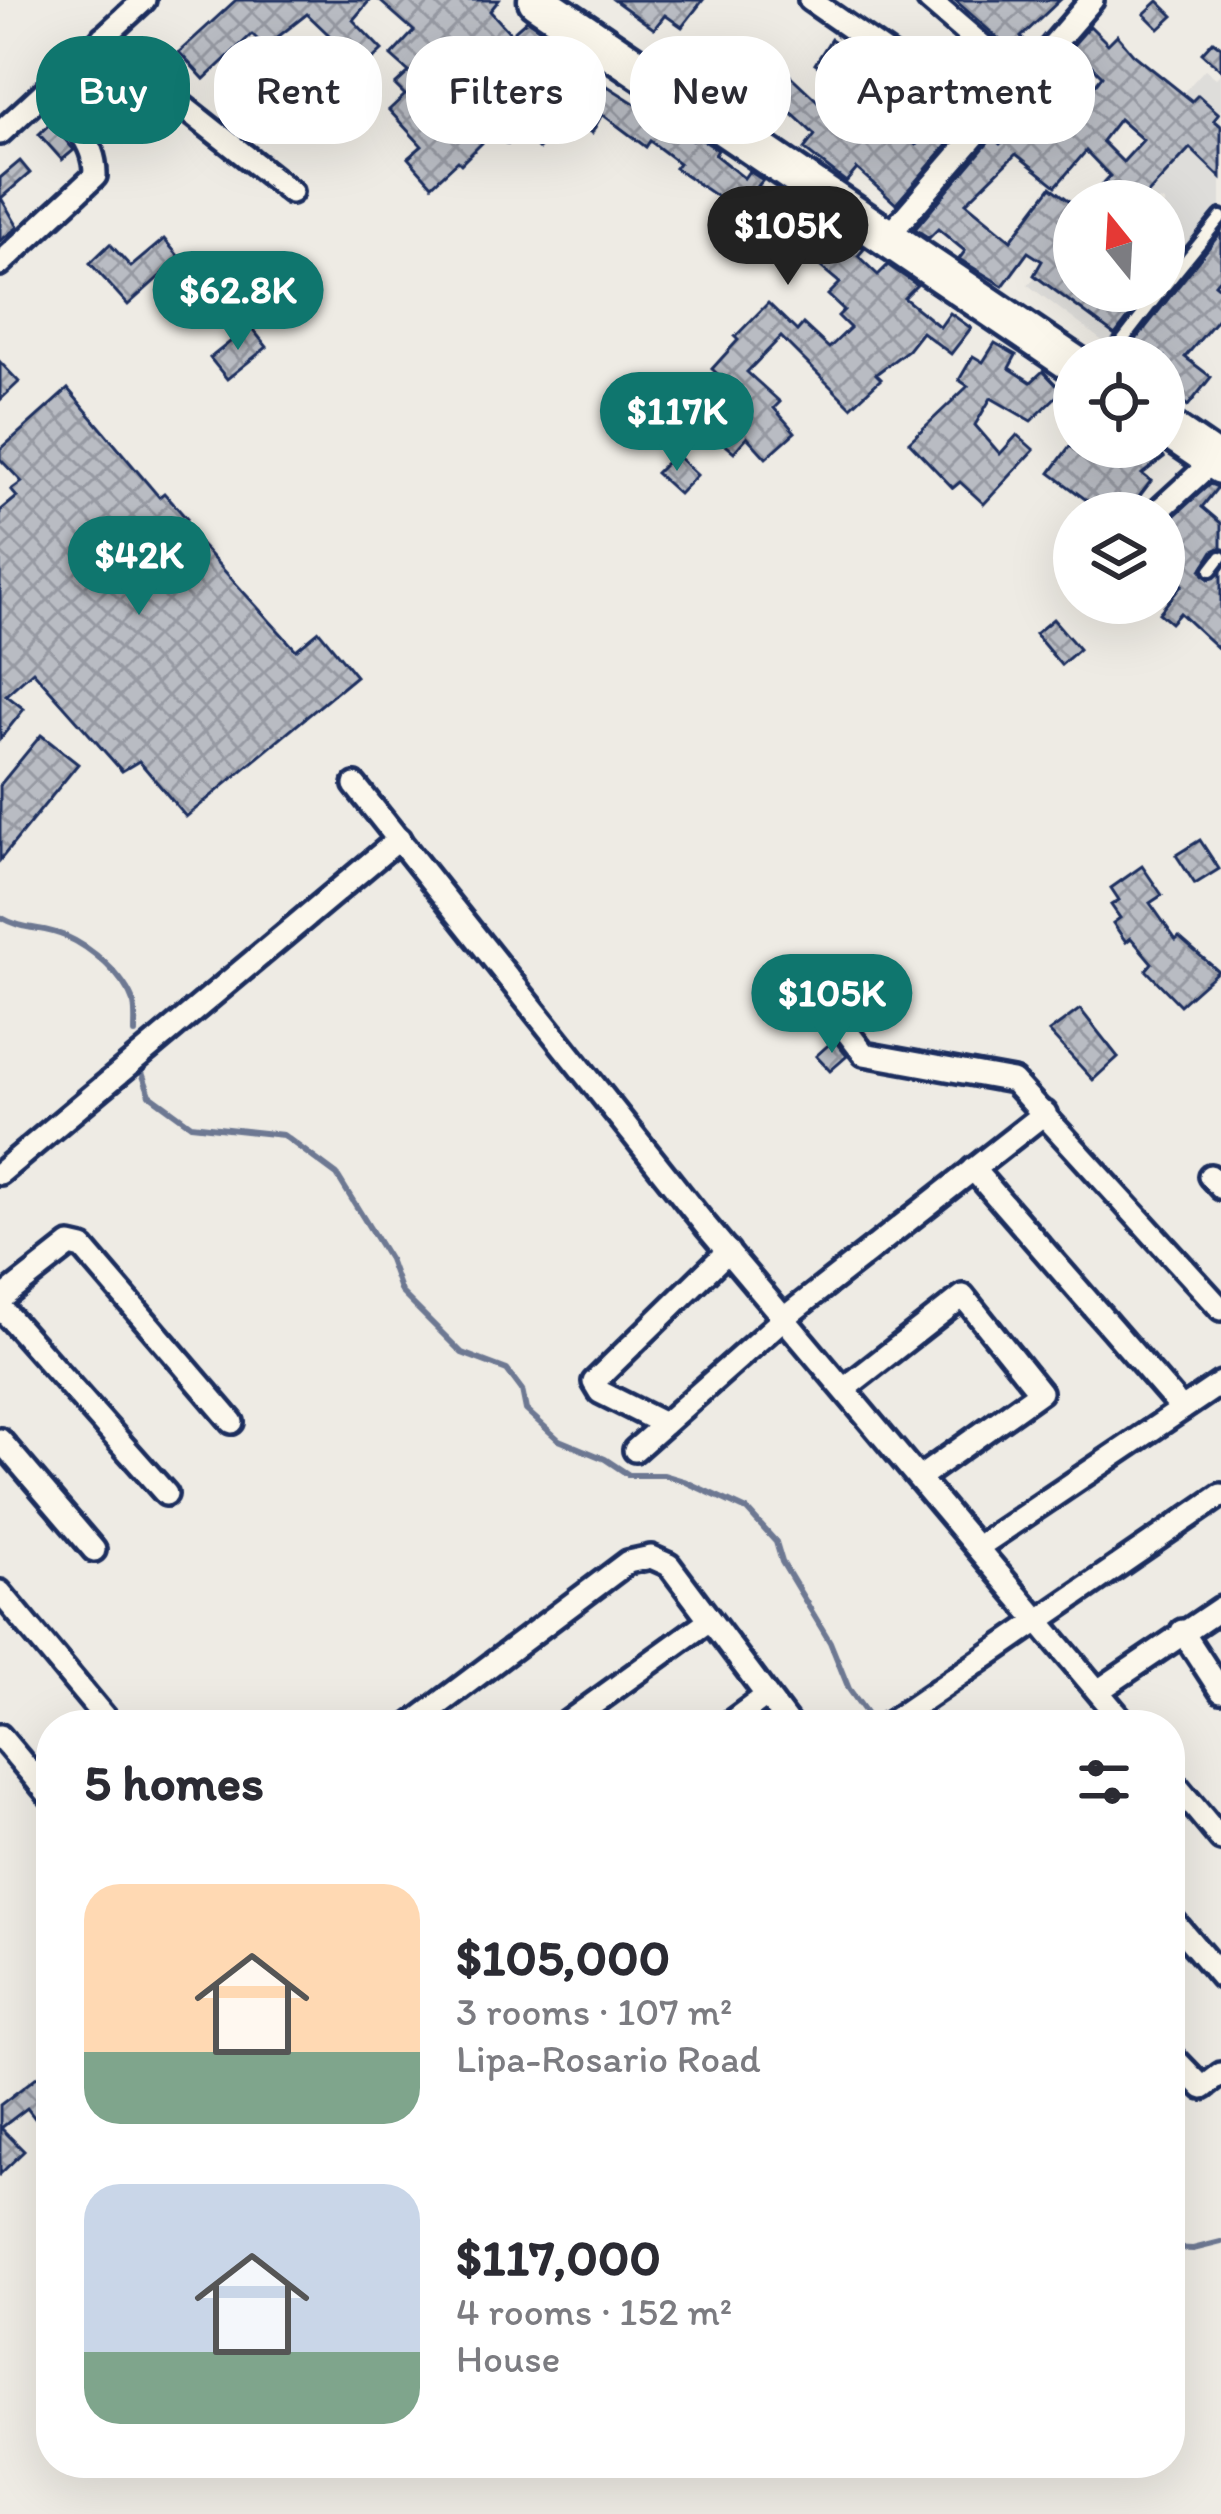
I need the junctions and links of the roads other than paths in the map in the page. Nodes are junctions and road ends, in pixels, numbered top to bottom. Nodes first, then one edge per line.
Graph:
1 (144, 0) edge
2 (810, 0) edge
3 (929, 0) edge
4 (1092, 0) edge
5 (566, 13) edge
6 (106, 36) edge
7 (862, 36) edge
8 (970, 36) edge
9 (1062, 36) edge
10 (36, 100) edge
11 (190, 112) edge
12 (0, 133) edge
13 (88, 144) edge
14 (969, 144) edge
15 (291, 192) dead end
16 (1221, 217) edge
17 (889, 235) junction
18 (1185, 262) edge
19 (0, 264) edge
20 (1145, 312) edge
21 (1126, 336) edge
22 (1053, 349) edge
23 (1185, 440) edge
24 (1217, 462) edge
25 (1181, 492) edge
26 (1221, 557) edge
27 (1210, 570) dead end
28 (355, 785) dead end
29 (399, 838) junction
30 (838, 1020) dead end
31 (1045, 1113) junction
32 (973, 1169) junction
33 (0, 1173) edge
34 (728, 1251) junction
35 (0, 1304) edge
36 (1221, 1309) edge
37 (784, 1318) junction
38 (1221, 1383) edge
39 (844, 1389) junction
40 (1182, 1409) junction
41 (232, 1422) dead end
42 (664, 1424) junction
43 (0, 1440) edge
44 (635, 1450) dead end
45 (919, 1478) junction
46 (166, 1494) dead end
47 (1221, 1495) edge
48 (978, 1547) junction
49 (94, 1550) dead end
50 (0, 1592) edge
51 (1221, 1608) edge
52 (1039, 1619) junction
53 (708, 1621) junction
54 (1183, 1631) junction
55 (1098, 1690) junction
56 (1221, 1691) edge
57 (766, 1696) junction
58 (98, 1710) edge
59 (431, 1710) edge
60 (585, 1710) edge
61 (747, 1710) edge
62 (777, 1710) edge
63 (908, 1710) edge
64 (1114, 1710) edge
65 (0, 1736) edge
66 (36, 1779) edge
67 (1185, 1796) edge
68 (1221, 1839) edge
69 (1185, 1934) edge
70 (1221, 1976) edge
71 (1185, 2069) edge
72 (1221, 2074) edge

1 - 6 street
2 - 7 street
3 - 8 street
4 - 9 street
5 - 17 main road
10 - 12 street
11 - 15 street
13 - 19 street
14 - 17 street
16 - 18 lane
17 - 22 main road
20 - 21 lane
23 - 24 main road
24 - 25 street
26 - 27 lane
28 - 29 street
29 - 33 street
29 - 34 street
30 - 31 street
31 - 32 street
31 - 36 street
32 - 37 street
32 - 40 street
34 - 37 street
34 - 42 street
35 - 41 street
35 - 46 street
37 - 39 street
37 - 42 street
38 - 40 street
39 - 45 street
39 - 45 street
40 - 48 street
42 - 44 street
43 - 49 street
45 - 48 street
47 - 52 street
48 - 52 street
50 - 58 street
51 - 54 street
52 - 55 street
52 - 63 street
53 - 57 street
53 - 59 street
53 - 60 street
54 - 55 street
54 - 56 street
55 - 64 street
57 - 61 street
57 - 62 street
65 - 66 street
67 - 68 street
69 - 70 street
71 - 72 street

